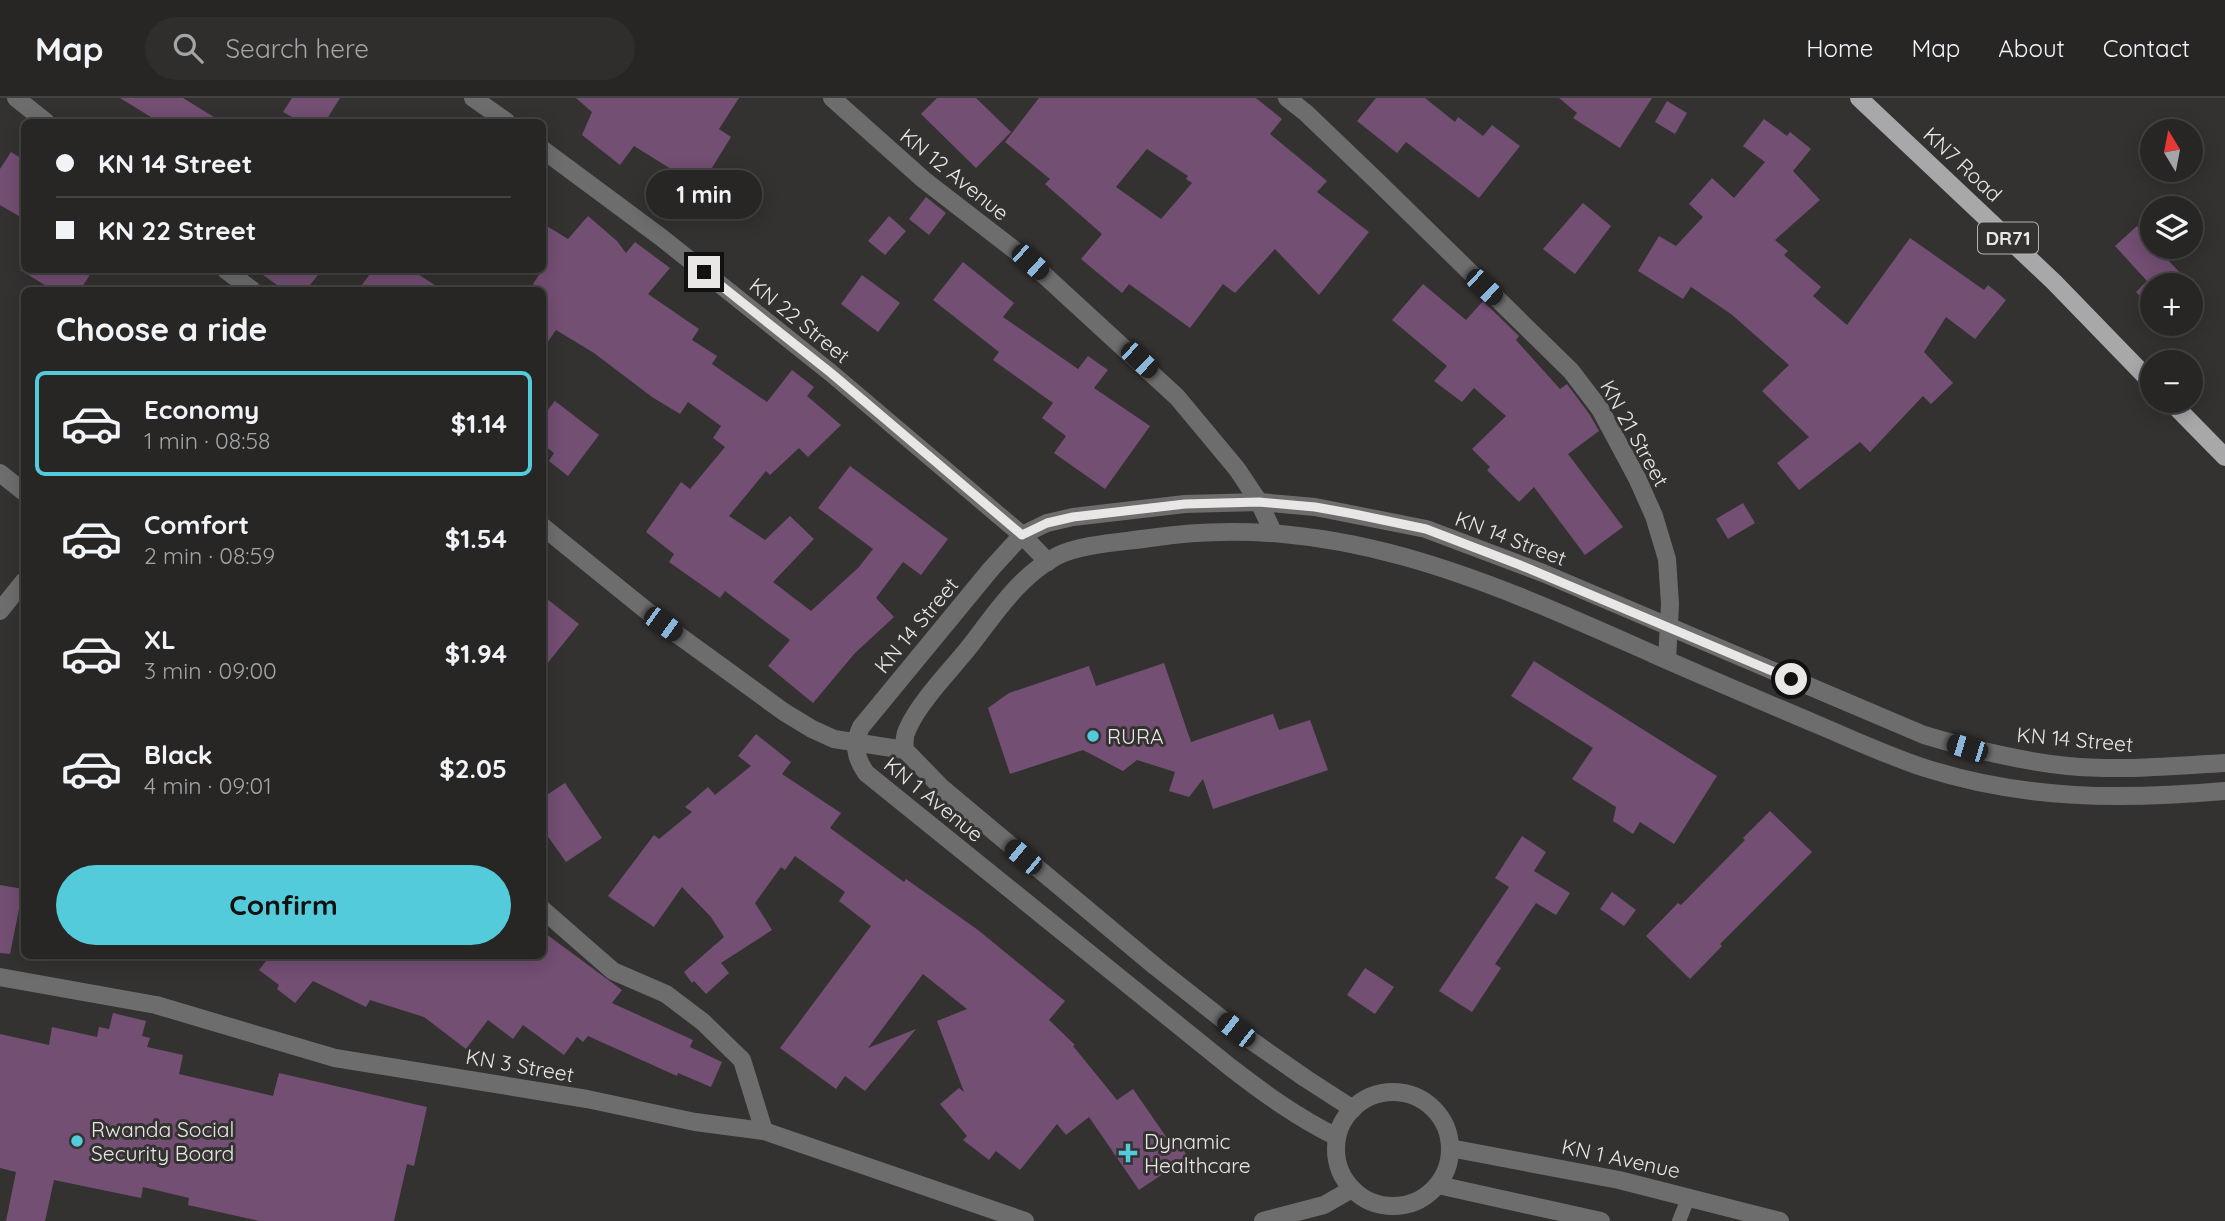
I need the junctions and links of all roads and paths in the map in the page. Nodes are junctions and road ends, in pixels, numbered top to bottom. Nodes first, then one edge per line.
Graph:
1 (16, 98) edge
2 (473, 98) edge
3 (831, 98) edge
4 (1287, 98) edge
5 (1859, 98) edge
6 (42, 119) edge
7 (503, 119) edge
8 (546, 152) edge
9 (230, 273) edge
10 (248, 287) edge
11 (2140, 371) edge
12 (2182, 413) edge
13 (2225, 457) edge
14 (0, 473) edge
15 (21, 490) edge
16 (1259, 502) junction
17 (546, 529) edge
18 (1273, 532) junction
19 (1022, 535) junction
20 (1048, 562) junction
21 (21, 586) edge
22 (0, 611) edge
23 (1669, 628) junction
24 (1667, 660) junction
25 (855, 744) junction
26 (905, 750) junction
27 (2225, 763) edge
28 (2225, 791) edge
29 (546, 912) edge
30 (0, 977) edge
31 (1353, 1109) junction
32 (764, 1131) junction
33 (1337, 1137) junction
34 (1450, 1149) junction
35 (1438, 1185) junction
36 (1352, 1189) junction
37 (1689, 1196) junction
38 (1025, 1221) edge
39 (1263, 1221) edge
40 (1601, 1221) edge
41 (1679, 1221) edge
42 (1780, 1221) edge

1 - 6 street
2 - 7 street
3 - 16 street, KN 12 Avenue
4 - 23 street, KN 21 Street
5 - 11 main road, KN7 Road / DR71
8 - 19 street, KN 22 Street
9 - 10 street
12 - 13 main road
14 - 15 street
16 - 18 street, KN 12 Avenue
16 - 19 street, KN 14 Street
16 - 23 street, KN 14 Street
17 - 25 street
18 - 20 street
18 - 24 street
19 - 20 street, KN 22 Street
19 - 25 street, KN 14 Street
20 - 26 street
21 - 22 street
23 - 24 street, KN 21 Street
23 - 27 street, KN 14 Street
24 - 28 street
25 - 26 street
25 - 33 street, KN 1 Avenue
26 - 31 street, KN 1 Avenue
29 - 32 street
30 - 32 street, KN 3 Street
31 - 33 street
31 - 34 street
32 - 38 street, KN 3 Street
33 - 36 street
34 - 35 street
34 - 37 street, KN 1 Avenue
35 - 36 street
35 - 40 street
36 - 39 street
37 - 41 lane
37 - 42 street, KN 1 Avenue

